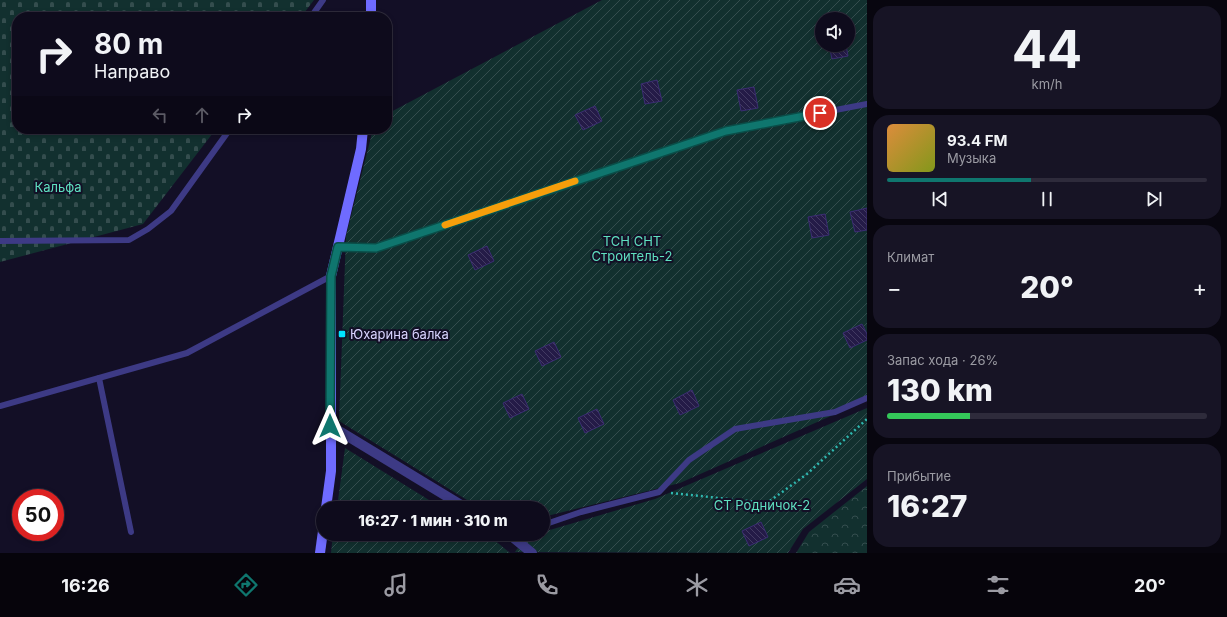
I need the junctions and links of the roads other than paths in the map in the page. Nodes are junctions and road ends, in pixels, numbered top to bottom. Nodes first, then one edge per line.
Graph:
1 (323, 0) edge
2 (371, 0) edge
3 (315, 12) edge
4 (371, 12) edge
5 (867, 104) edge
6 (226, 134) edge
7 (362, 134) edge
8 (0, 241) edge
9 (338, 247) junction
10 (331, 276) junction
11 (99, 378) junction
12 (867, 398) edge
13 (0, 406) edge
14 (330, 426) junction
15 (327, 501) edge
16 (454, 501) edge
17 (550, 523) edge
18 (130, 532) dead end
19 (322, 541) edge
20 (519, 541) edge
21 (320, 553) edge
22 (532, 553) edge

1 - 3 lane
2 - 4 main road
5 - 9 lane
6 - 8 lane
7 - 9 main road
9 - 10 main road
10 - 11 lane
10 - 14 main road
11 - 13 lane
11 - 18 lane
12 - 17 lane
14 - 15 main road
14 - 16 street
19 - 21 main road
20 - 22 street

